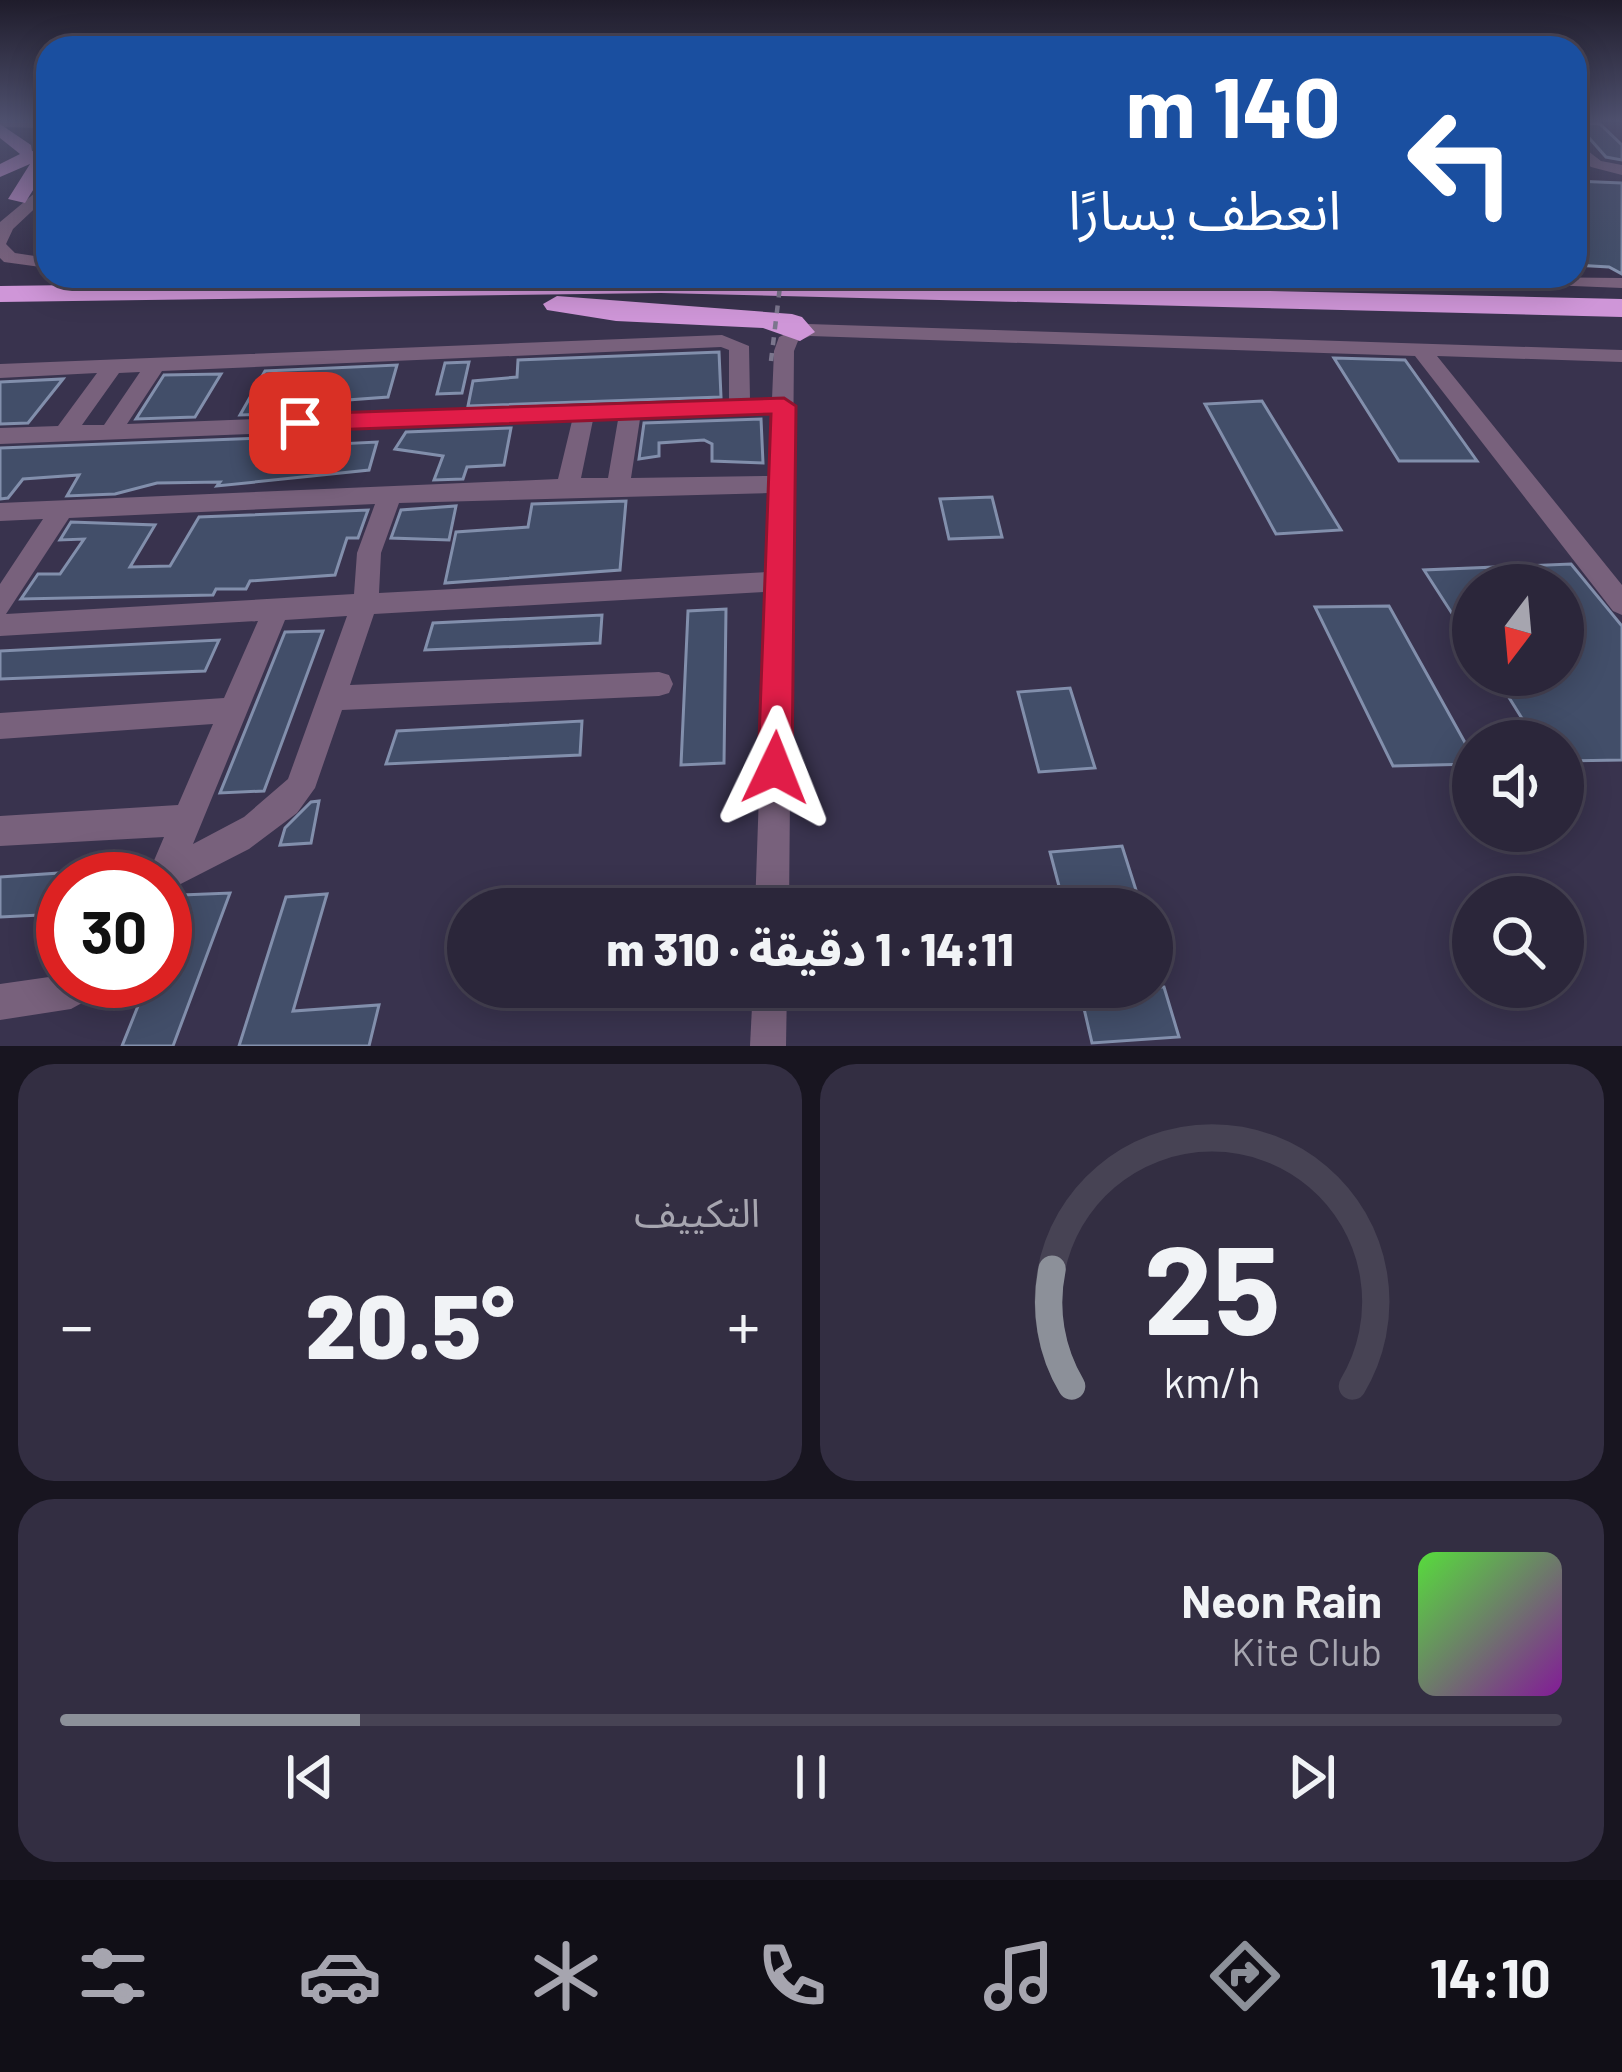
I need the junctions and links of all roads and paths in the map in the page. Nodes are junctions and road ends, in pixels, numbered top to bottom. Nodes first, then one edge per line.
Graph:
1 (36, 170) edge
2 (36, 182) edge
3 (36, 198) edge
4 (18, 199) junction
5 (0, 218) edge
6 (0, 245) edge
7 (36, 263) edge
8 (36, 266) edge
9 (0, 268) edge
10 (1587, 280) edge
11 (1622, 283) edge
12 (441, 288) edge
13 (780, 288) edge
14 (786, 288) edge
15 (0, 294) edge
16 (557, 304) junction
17 (1622, 308) edge
18 (0, 313) edge
19 (1622, 326) edge
20 (800, 332) junction
21 (1421, 350) junction
22 (1622, 356) edge
23 (771, 362) dead end
24 (154, 367) junction
25 (112, 368) junction
26 (0, 370) edge
27 (740, 405) junction
28 (784, 406) junction
29 (629, 412) junction
30 (584, 414) junction
31 (111, 431) junction
32 (64, 433) junction
33 (0, 436) edge
34 (783, 484) junction
35 (618, 486) junction
36 (568, 487) junction
37 (390, 495) junction
38 (63, 508) junction
39 (0, 512) edge
40 (780, 580) junction
41 (366, 600) junction
42 (0, 604) edge
43 (1622, 604) edge
44 (277, 607) junction
45 (0, 625) edge
46 (659, 684) dead end
47 (334, 698) junction
48 (233, 710) junction
49 (0, 726) edge
50 (187, 820) junction
51 (0, 831) edge
52 (173, 852) edge
53 (192, 862) edge
54 (773, 888) edge
55 (36, 997) edge
56 (0, 1002) edge
57 (769, 1008) edge
58 (768, 1046) edge

1 - 4 main road
2 - 4 street
3 - 6 street
4 - 5 street
6 - 7 street
8 - 9 street
10 - 11 street
12 - 15 highway
13 - 23 path, bridge
14 - 17 highway
16 - 18 highway
16 - 19 highway
16 - 20 highway
20 - 21 street
20 - 28 street
21 - 22 street
21 - 43 street
24 - 25 street
24 - 27 street
24 - 31 street
25 - 26 street
25 - 32 street
27 - 28 street
27 - 29 street
28 - 34 street
29 - 30 street
29 - 35 street
30 - 31 street
30 - 36 street
31 - 32 street
32 - 33 street
34 - 35 street
34 - 40 street
35 - 36 street
36 - 37 street
37 - 38 street
37 - 41 street
38 - 39 street
38 - 42 street
40 - 41 street
40 - 54 street
41 - 44 street
41 - 47 street
44 - 45 street
44 - 48 street
46 - 47 street
47 - 53 street
48 - 49 street
48 - 50 street
50 - 51 street
50 - 52 street
55 - 56 street
57 - 58 street

